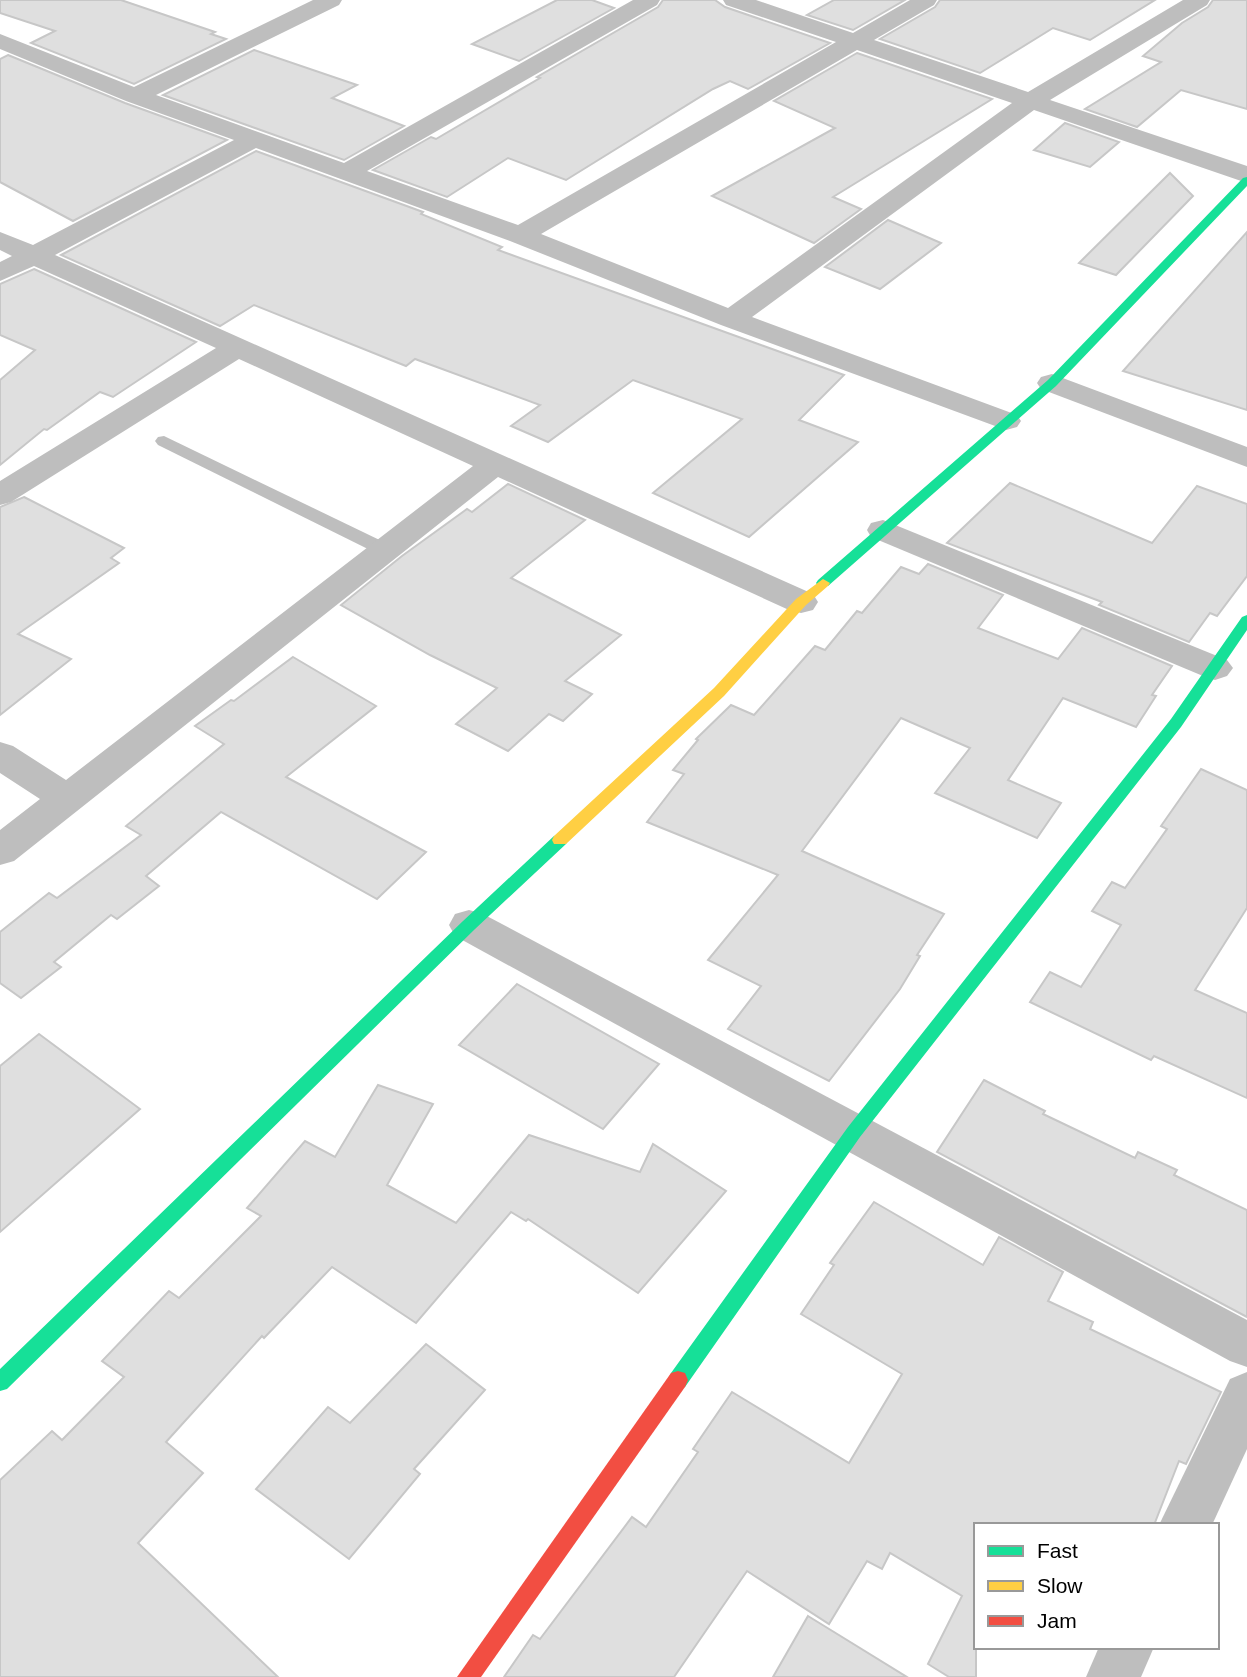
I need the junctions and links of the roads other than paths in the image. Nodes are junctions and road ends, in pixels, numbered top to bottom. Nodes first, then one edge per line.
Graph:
1 (331, 0) edge
2 (649, 0) edge
3 (734, 0) edge
4 (926, 0) edge
5 (1199, 0) edge
6 (853, 40) junction
7 (0, 41) edge
8 (135, 96) junction
9 (1032, 100) junction
10 (255, 139) junction
11 (347, 172) junction
12 (1247, 175) edge
13 (1247, 180) edge
14 (520, 235) junction
15 (0, 240) edge
16 (34, 254) junction
17 (0, 273) edge
18 (731, 319) junction
19 (237, 347) junction
20 (1052, 383) junction
21 (1006, 421) junction
22 (163, 441) dead end
23 (1247, 458) edge
24 (496, 463) junction
25 (0, 495) edge
26 (883, 530) junction
27 (385, 550) junction
28 (800, 602) junction
29 (1247, 620) edge
30 (1215, 668) junction
31 (0, 755) edge
32 (67, 799) junction
33 (0, 851) edge
34 (469, 925) junction
35 (854, 1132) junction
36 (1247, 1345) edge
37 (5, 1367) edge
38 (1247, 1395) edge
39 (1186, 1523) edge
40 (1126, 1649) edge
41 (468, 1677) edge
42 (1113, 1677) edge

1 - 8 street
2 - 11 street
3 - 6 street
4 - 6 street
5 - 9 street
6 - 9 street
6 - 14 street
7 - 8 street
8 - 10 street
9 - 12 street
9 - 18 street
10 - 11 street
10 - 16 street
11 - 14 street
13 - 20 street
14 - 18 street
15 - 16 street
16 - 17 street
16 - 19 street
18 - 21 street
19 - 24 street
19 - 25 street
20 - 21 street
20 - 23 street
21 - 26 street
22 - 27 lane
24 - 27 street
24 - 28 street
26 - 28 street
26 - 30 street
27 - 32 street
28 - 34 street
29 - 30 street
30 - 35 street
31 - 32 street
32 - 33 street
34 - 35 street
34 - 37 street
35 - 36 street
35 - 41 street
38 - 39 street
40 - 42 street

